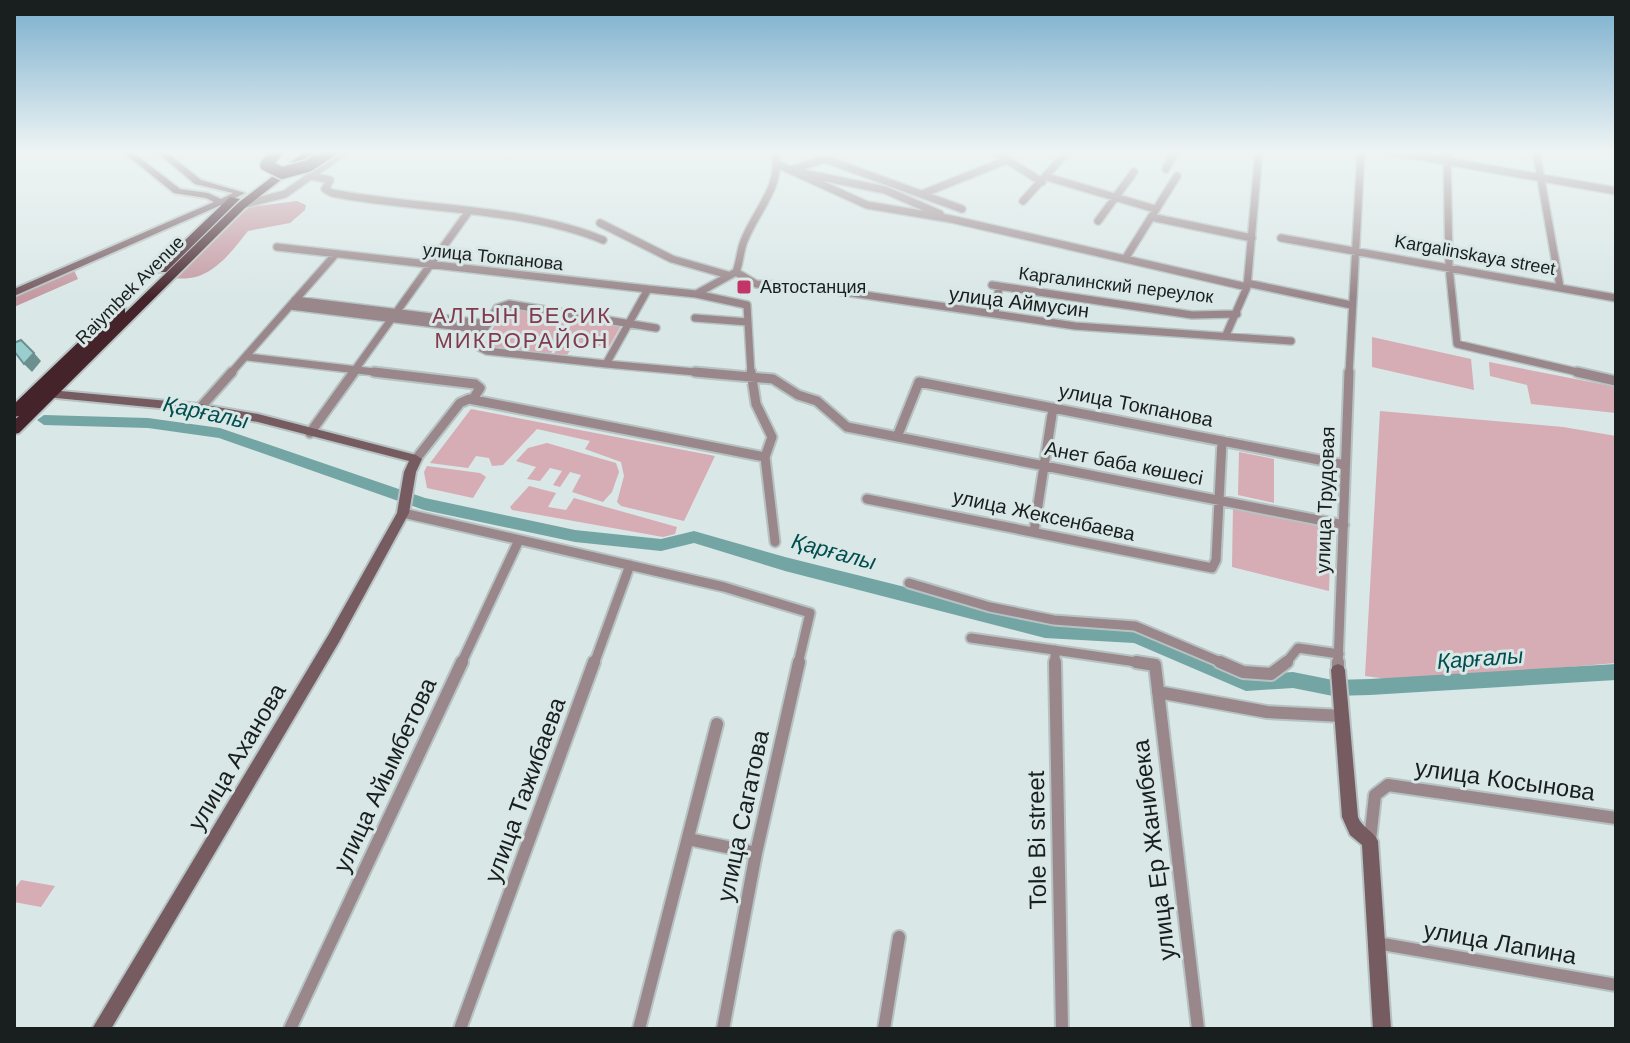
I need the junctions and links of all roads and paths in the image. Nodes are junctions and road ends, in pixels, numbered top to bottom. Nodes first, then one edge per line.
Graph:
1 (226, 200) edge
2 (242, 200) edge
3 (367, 200) edge
4 (766, 200) edge
5 (855, 200) edge
6 (907, 200) edge
7 (937, 200) edge
8 (1113, 200) edge
9 (1121, 200) edge
10 (1162, 200) edge
11 (1255, 200) edge
12 (1358, 200) edge
13 (1448, 200) edge
14 (1546, 200) edge
15 (232, 201) junction
16 (962, 209) dead end
17 (469, 211) junction
18 (1153, 213) junction
19 (951, 219) junction
20 (1098, 221) dead end
21 (600, 223) dead end
22 (1252, 238) junction
23 (1281, 238) dead end
24 (603, 240) dead end
25 (277, 247) dead end
26 (1354, 249) junction
27 (334, 256) junction
28 (1125, 259) junction
29 (431, 266) junction
30 (1449, 267) junction
31 (732, 274) junction
32 (1247, 285) junction
33 (1560, 287) junction
34 (647, 291) junction
35 (14, 293) edge
36 (696, 294) junction
37 (1616, 298) edge
38 (293, 303) junction
39 (1351, 305) junction
40 (995, 314) junction
41 (1237, 314) junction
42 (396, 315) junction
43 (695, 318) dead end
44 (628, 321) junction
45 (748, 322) junction
46 (486, 327) junction
47 (656, 328) dead end
48 (1226, 335) junction
49 (1291, 341) dead end
50 (248, 357) junction
51 (607, 362) junction
52 (356, 371) junction
53 (751, 378) junction
54 (1616, 381) edge
55 (50, 394) junction
56 (473, 399) junction
57 (200, 408) junction
58 (1053, 408) junction
59 (14, 412) edge
60 (14, 429) edge
61 (310, 433) junction
62 (897, 437) junction
63 (1222, 441) junction
64 (765, 457) junction
65 (416, 459) junction
66 (1345, 465) junction
67 (1046, 466) junction
68 (867, 499) dead end
69 (1221, 501) junction
70 (405, 503) junction
71 (1344, 525) junction
72 (1034, 531) junction
73 (519, 540) junction
74 (775, 542) dead end
75 (630, 565) junction
76 (909, 583) dead end
77 (971, 638) dead end
78 (1055, 650) junction
79 (1339, 654) junction
80 (1338, 670) joint
81 (1158, 692) junction
82 (1343, 716) junction
83 (717, 724) dead end
84 (1616, 818) edge
85 (688, 839) junction
86 (1370, 841) junction
87 (756, 853) junction
88 (899, 937) dead end
89 (1377, 943) junction
90 (1616, 985) edge
91 (101, 1029) edge
92 (290, 1029) edge
93 (460, 1029) edge
94 (639, 1029) edge
95 (723, 1029) edge
96 (884, 1029) edge
97 (1062, 1029) edge
98 (1198, 1029) edge
99 (1382, 1029) edge

1 - 15 street
2 - 15 street
3 - 17 street
4 - 31 street
5 - 19 street
6 - 19 street
7 - 16 street
8 - 20 street
9 - 18 street
10 - 18 street
11 - 22 street
12 - 26 street, улица Трудовая
13 - 30 street
14 - 33 street
15 - 35 street
15 - 55 highway, Raiymbek Avenue
15 - 59 highway, Raiymbek Avenue
17 - 24 street
17 - 29 street
18 - 22 street
18 - 28 street
19 - 28 street
21 - 31 street, улица Аймусин
22 - 32 street
23 - 26 street, Kargalinskaya street
25 - 27 street, улица Токпанова
26 - 30 street, Kargalinskaya street
26 - 39 street, улица Трудовая
27 - 29 street, улица Токпанова
27 - 38 street
28 - 32 street
29 - 34 street, улица Токпанова
29 - 42 street
30 - 33 street, Kargalinskaya street
30 - 54 street
31 - 36 street
31 - 40 street, улица Аймусин
32 - 39 street
32 - 41 street
33 - 37 street, Kargalinskaya street
34 - 36 street, улица Токпанова
34 - 44 street
36 - 45 street, улица Токпанова
38 - 42 street
38 - 50 street
39 - 66 street, улица Трудовая
40 - 41 street, Каргалинский переулок
40 - 48 street, улица Аймусин
41 - 48 street
42 - 46 street
42 - 52 street
43 - 45 street
44 - 46 street
44 - 47 street
44 - 51 street
45 - 53 street
46 - 51 street, Анет баба көшесі
48 - 49 street, улица Аймусин
50 - 52 street
50 - 57 street
51 - 53 street, Анет баба көшесі
52 - 56 street
52 - 61 street
53 - 62 street, Анет баба көшесі
53 - 64 street
55 - 57 street
55 - 60 highway, Raiymbek Avenue
56 - 64 street
56 - 65 street
57 - 61 street
58 - 62 street, улица Токпанова
58 - 63 street, улица Токпанова
58 - 67 street
61 - 65 street
62 - 67 street, Анет баба көшесі
63 - 66 street, улица Токпанова
63 - 69 street
64 - 74 street
65 - 70 street
66 - 71 street, улица Трудовая
67 - 69 street, Анет баба көшесі
67 - 72 street
68 - 72 street, улица Жексенбаева
69 - 71 street, Анет баба көшесі
69 - 72 street, улица Жексенбаева
70 - 73 street
70 - 91 street, улица Аханова
71 - 79 street, улица Трудовая
73 - 75 street
73 - 92 street, улица Айымбетова
75 - 87 street, улица Сагатова
75 - 93 street, улица Тажибаева
76 - 79 street
77 - 78 street
78 - 81 street, улица Ер Жанибека
78 - 97 street, Tole Bi street
79 - 80 street, улица Трудовая
80 - 82 street, улица Трудовая
81 - 82 street
81 - 98 street, улица Ер Жанибека
82 - 86 street, улица Трудовая
83 - 85 street
84 - 86 street, улица Косынова
85 - 87 street
85 - 94 street
86 - 89 street
87 - 95 street, улица Сагатова
88 - 96 street
89 - 90 street, улица Лапина
89 - 99 street

